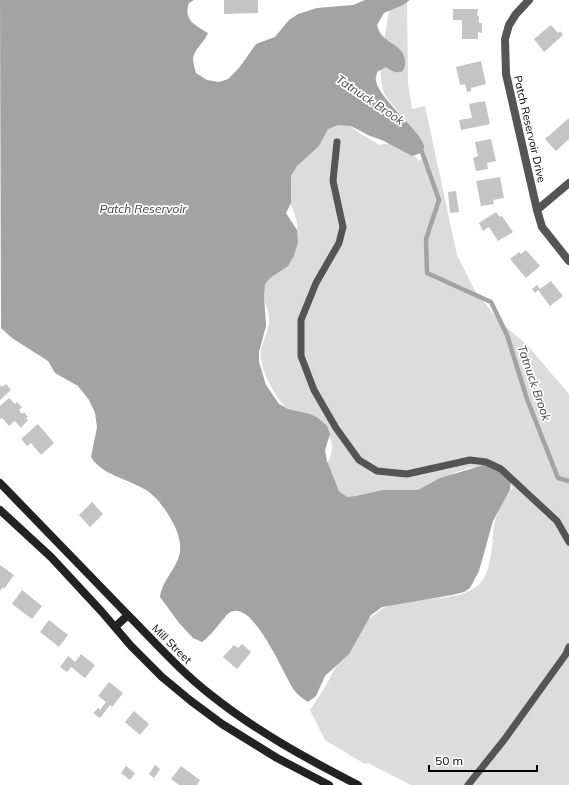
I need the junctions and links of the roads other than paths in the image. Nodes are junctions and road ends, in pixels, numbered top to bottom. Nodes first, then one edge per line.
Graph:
1 (529, 0) edge
2 (337, 142) dead end
3 (569, 183) edge
4 (537, 210) junction
5 (569, 261) edge
6 (0, 483) edge
7 (0, 510) edge
8 (569, 542) edge
9 (128, 615) junction
10 (116, 627) junction
11 (569, 647) edge
12 (329, 785) edge
13 (358, 785) edge
14 (468, 785) edge

1 - 4 street, Patch Reservoir Drive
2 - 8 lane
3 - 4 street
4 - 5 street, Patch Reservoir Drive
6 - 9 main road, Mill Street
7 - 10 main road
9 - 10 main road
9 - 13 main road, Mill Street
10 - 12 main road
11 - 14 lane

